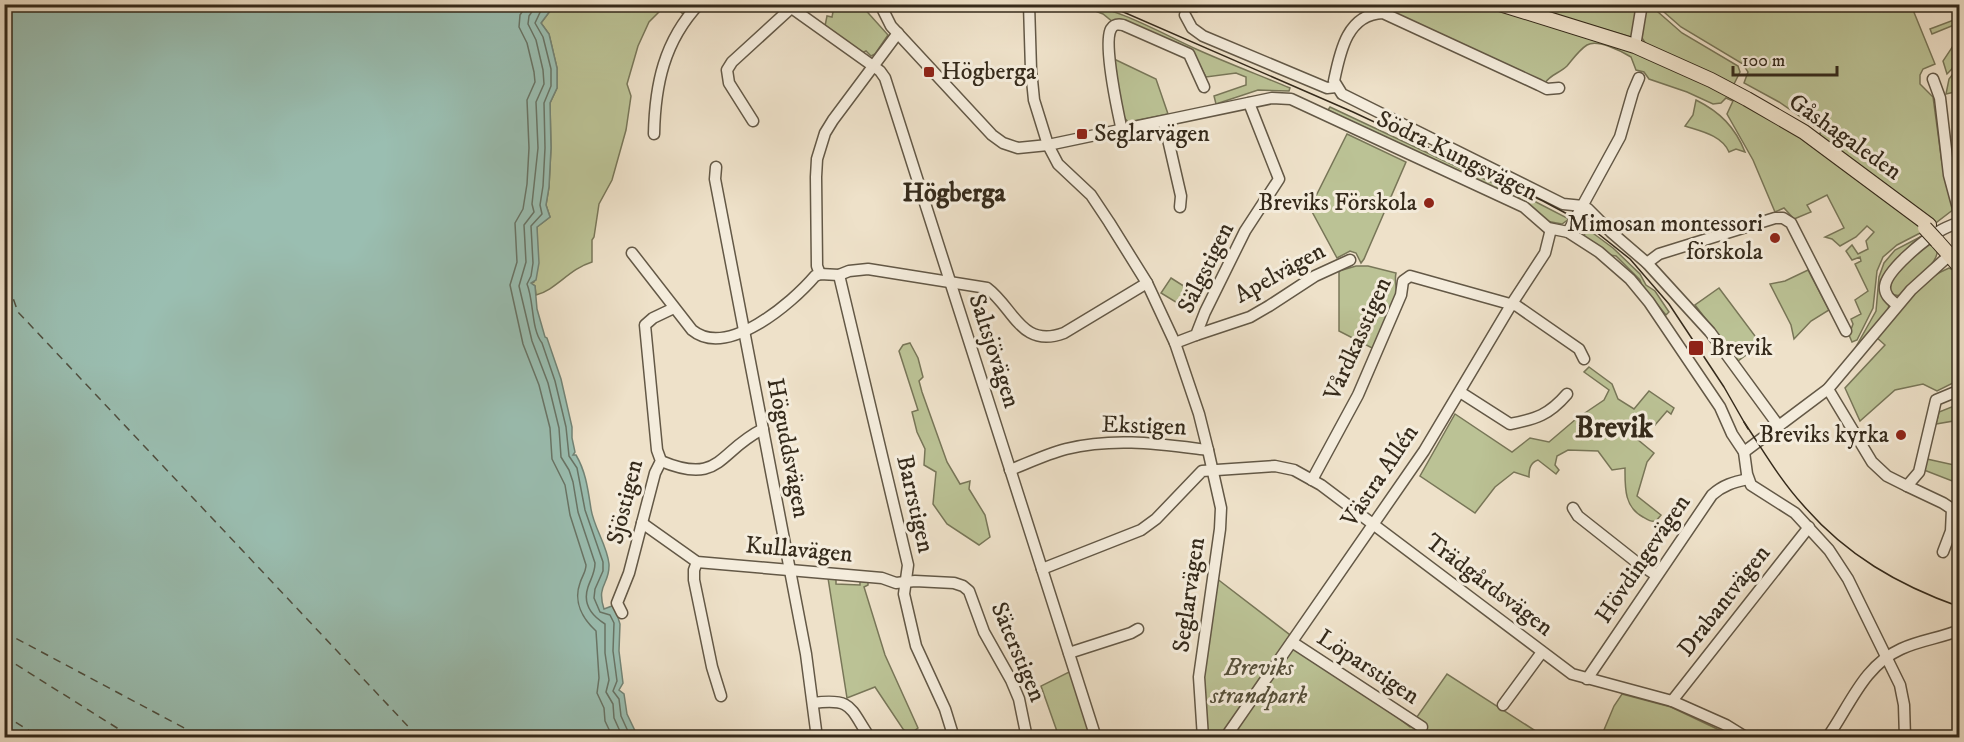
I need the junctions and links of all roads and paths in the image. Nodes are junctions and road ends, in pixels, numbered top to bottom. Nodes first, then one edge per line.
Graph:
1 (699, 4) edge
2 (880, 4) edge
3 (1029, 4) edge
4 (1500, 4) edge
5 (1642, 4) edge
6 (788, 7) edge
7 (1185, 15) dead end
8 (898, 33) junction
9 (1635, 46) junction
10 (873, 66) junction
11 (1639, 78) dead end
12 (1933, 79) dead end
13 (1204, 87) dead end
14 (1336, 87) junction
15 (1559, 88) dead end
16 (1249, 103) junction
17 (753, 121) dead end
18 (1164, 122) junction
19 (1122, 131) junction
20 (654, 134) dead end
21 (1048, 145) junction
22 (716, 167) dead end
23 (1583, 206) junction
24 (1180, 207) dead end
25 (1959, 216) edge
26 (1959, 222) edge
27 (1551, 229) junction
28 (1568, 232) junction
29 (632, 253) dead end
30 (1955, 254) edge
31 (1350, 260) dead end
32 (1647, 262) junction
33 (1959, 267) edge
34 (820, 274) junction
35 (839, 275) junction
36 (1147, 283) junction
37 (951, 284) junction
38 (1511, 305) junction
39 (1897, 305) junction
40 (674, 308) junction
41 (1846, 331) dead end
42 (745, 332) junction
43 (1196, 335) junction
44 (1176, 343) junction
45 (1584, 359) dead end
46 (1828, 389) junction
47 (1959, 390) edge
48 (1460, 392) junction
49 (1566, 394) dead end
50 (1778, 425) junction
51 (763, 429) junction
52 (1208, 450) junction
53 (1744, 452) junction
54 (661, 461) junction
55 (1212, 469) junction
56 (1010, 470) junction
57 (1748, 479) junction
58 (1312, 480) junction
59 (1907, 486) junction
60 (1573, 508) dead end
61 (642, 523) junction
62 (1373, 523) junction
63 (1809, 527) junction
64 (1943, 552) dead end
65 (697, 562) junction
66 (1042, 569) junction
67 (790, 570) junction
68 (1656, 575) junction
69 (906, 582) junction
70 (963, 586) joint
71 (622, 613) dead end
72 (1138, 628) dead end
73 (1959, 630) edge
74 (1292, 642) junction
75 (1542, 652) junction
76 (1069, 653) junction
77 (1887, 658) junction
78 (1587, 680) junction
79 (722, 696) dead end
80 (1672, 701) junction
81 (813, 703) junction
82 (1503, 705) dead end
83 (1422, 727) dead end
84 (817, 738) edge
85 (870, 738) edge
86 (954, 738) edge
87 (1026, 738) edge
88 (1096, 738) edge
89 (1203, 738) edge
90 (1225, 738) edge
91 (1747, 738) edge
92 (1827, 738) edge
93 (1905, 738) edge

1 - 20 street
2 - 8 street, Södra Kungsvägen
3 - 21 street, Seglarvägen
4 - 9 main road, Gåshagaleden
5 - 9 street
6 - 10 street
6 - 17 street
7 - 14 street
8 - 10 street
8 - 21 street, Södra Kungsvägen
9 - 30 main road, Gåshagaleden
10 - 34 street
10 - 37 street, Saltsjövägen
11 - 23 street
12 - 25 street
13 - 19 street
14 - 15 street
14 - 23 street
16 - 18 street, Södra Kungsvägen
16 - 27 street, Södra Kungsvägen
16 - 43 street, Sälgstigen
18 - 19 street, Södra Kungsvägen
18 - 24 street
19 - 21 street, Södra Kungsvägen
21 - 36 street, Seglarvägen
22 - 42 street, Höguddsvägen
23 - 28 street
23 - 32 street
26 - 39 street
27 - 28 street, Södra Kungsvägen
27 - 38 street, Västra Allén
28 - 53 street, Södra Kungsvägen
29 - 40 street
30 - 33 main road, Gåshagaleden
30 - 39 street
31 - 43 street, Apelvägen
32 - 41 street
32 - 50 street
34 - 35 street
34 - 42 street
35 - 37 street
35 - 69 street, Barrstigen
36 - 37 street
36 - 44 street, Seglarvägen
37 - 56 street, Saltsjövägen
38 - 45 street
38 - 48 street, Västra Allén
38 - 58 street, Vårdkasstigen
39 - 46 street
40 - 42 street
40 - 54 street, Sjöstigen
42 - 51 street, Höguddsvägen
43 - 44 street, Sälgstigen
44 - 52 street, Seglarvägen
46 - 50 street
46 - 59 street
47 - 59 street
48 - 49 street
48 - 62 street, Västra Allén
50 - 53 street
51 - 54 street
51 - 67 street, Höguddsvägen
52 - 55 street, Seglarvägen
52 - 56 street, Ekstigen
53 - 57 street, Södra Kungsvägen
54 - 61 street, Sjöstigen
55 - 58 street, Trädgårdsvägen
55 - 66 street
55 - 89 street, Seglarvägen
56 - 66 street, Saltsjövägen
57 - 63 street
57 - 68 street, Hövdingevägen
58 - 62 street, Trädgårdsvägen
59 - 64 street
60 - 68 street
61 - 65 street
61 - 71 street, Sjöstigen
62 - 74 street, Västra Allén
62 - 75 street, Trädgårdsvägen
63 - 77 street
63 - 80 street, Drabantvägen
65 - 67 street, Kullavägen
65 - 79 street
66 - 76 street, Saltsjövägen
67 - 69 street, Kullavägen
67 - 81 street, Höguddsvägen
68 - 78 street, Hövdingevägen
69 - 70 street, Kullavägen
69 - 86 street, Barrstigen
70 - 87 street, Säterstigen
72 - 76 street
73 - 77 street
74 - 83 street, Löparstigen
74 - 90 street, Västra Allén
75 - 78 street, Trädgårdsvägen
75 - 82 street
76 - 88 street, Saltsjövägen
77 - 92 street
77 - 93 street
78 - 80 street, Trädgårdsvägen
80 - 91 street, Trädgårdsvägen
81 - 84 street, Höguddsvägen
81 - 85 street

